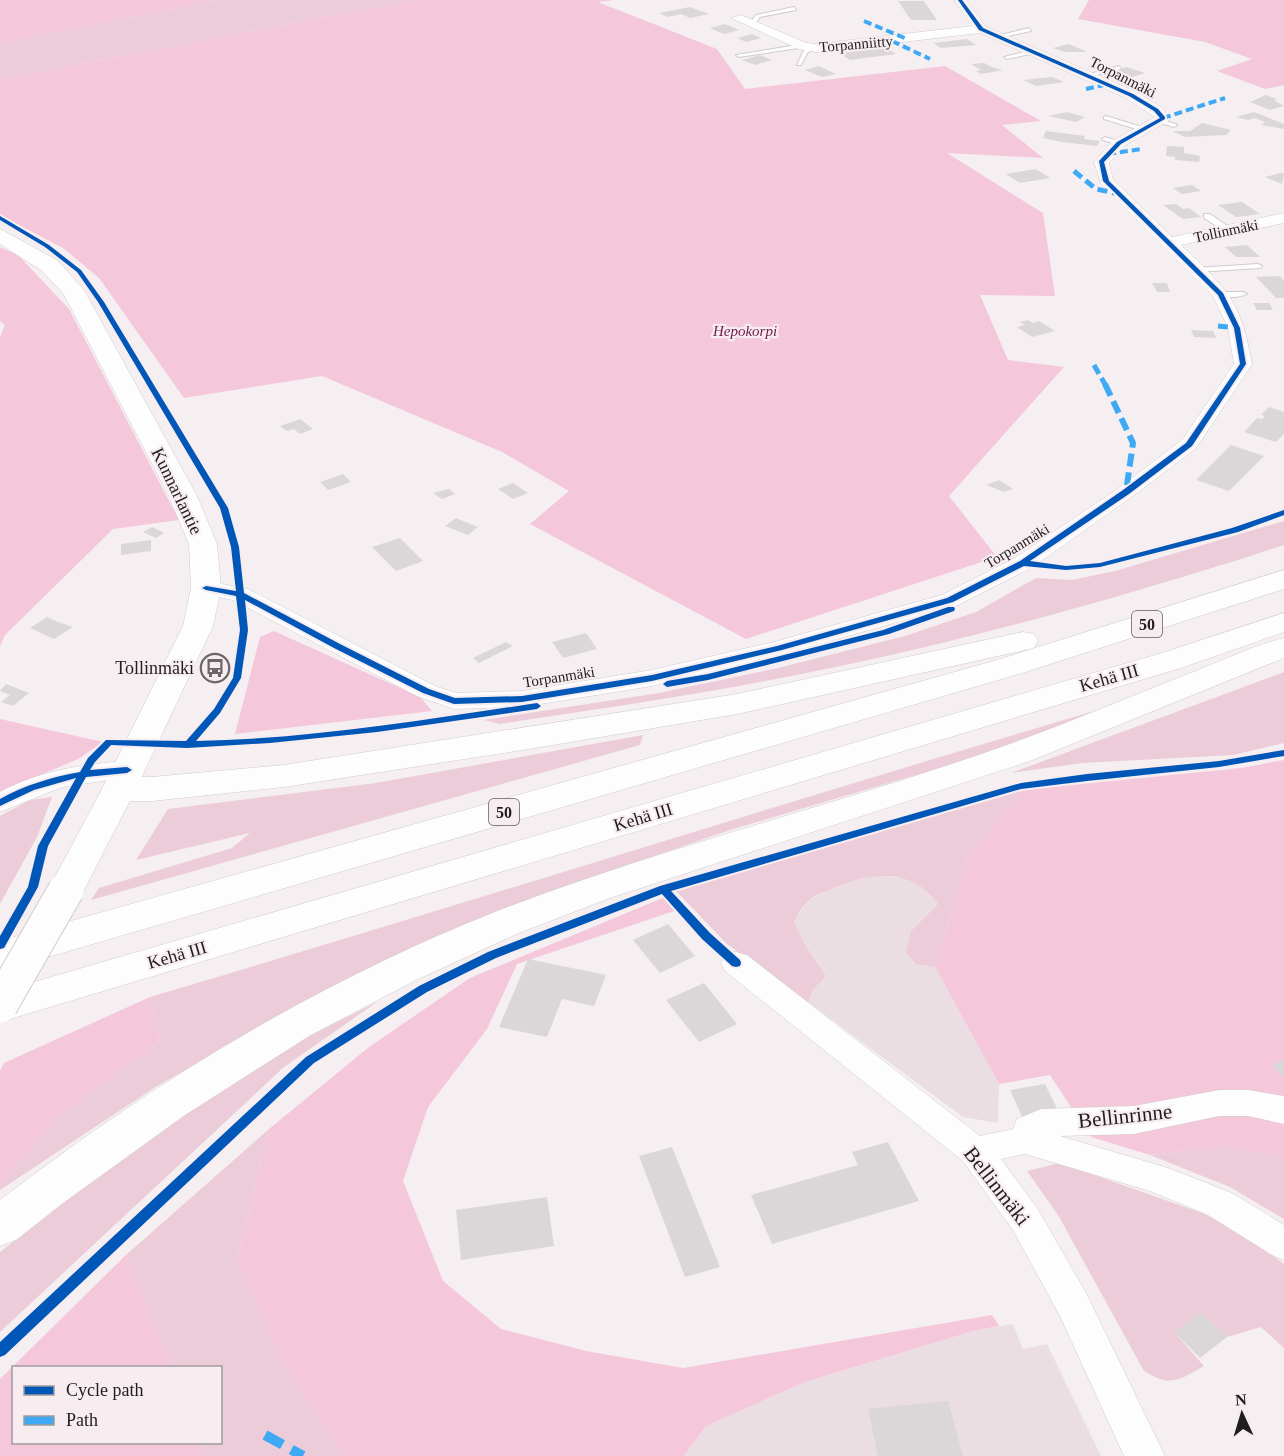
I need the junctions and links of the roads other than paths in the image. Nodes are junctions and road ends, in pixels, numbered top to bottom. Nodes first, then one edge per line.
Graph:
1 (960, 0) edge
2 (794, 9) dead end
3 (737, 18) dead end
4 (752, 24) junction
5 (981, 29) junction
6 (1029, 30) dead end
7 (999, 36) junction
8 (809, 47) junction
9 (1033, 52) junction
10 (739, 55) dead end
11 (1007, 57) dead end
12 (799, 64) dead end
13 (1119, 68) dead end
14 (1089, 75) junction
15 (1106, 118) dead end
16 (1143, 129) junction
17 (1207, 216) dead end
18 (1284, 218) edge
19 (1229, 230) junction
20 (0, 236) edge
21 (1167, 243) junction
22 (1258, 266) dead end
23 (1195, 270) junction
24 (1284, 578) edge
25 (206, 588) junction
26 (1284, 622) edge
27 (1284, 647) edge
28 (123, 779) junction
29 (0, 803) edge
30 (0, 956) edge
31 (736, 963) dead end
32 (86, 981) junction
33 (0, 1006) edge
34 (0, 1014) edge
35 (1284, 1110) edge
36 (1024, 1140) junction
37 (975, 1151) junction
38 (0, 1226) edge
39 (1284, 1244) edge
40 (1145, 1456) edge

1 - 5 street
2 - 4 lane
3 - 4 street, Torpanniitty
4 - 8 street, Torpanniitty
5 - 7 street, Torpanmäki
5 - 8 street, Torpanniitty
6 - 7 lane
7 - 9 street, Torpanmäki
8 - 10 lane
8 - 12 lane
9 - 11 lane
9 - 14 street, Torpanmäki
13 - 14 lane
14 - 16 street, Torpanmäki
15 - 16 lane
16 - 21 street, Torpanmäki
17 - 19 lane
18 - 19 street, Tollinmäki
19 - 21 street, Tollinmäki
20 - 25 main road, Kunnarlantie
21 - 23 street, Torpanmäki
22 - 23 lane
23 - 25 street, Torpanmäki
24 - 28 main road
24 - 30 main road, 50
25 - 28 main road, Kunnarlantie
26 - 32 main road, Kehä III / 50
27 - 38 main road
28 - 29 street
28 - 33 main road, Kunnarlantie, bridge
31 - 37 street, Bellinmäki
32 - 33 main road, Kehä III / 50
32 - 34 main road
35 - 36 street, Bellinrinne
36 - 37 street, Bellinrinne
36 - 39 street
37 - 40 street, Bellinmäki

